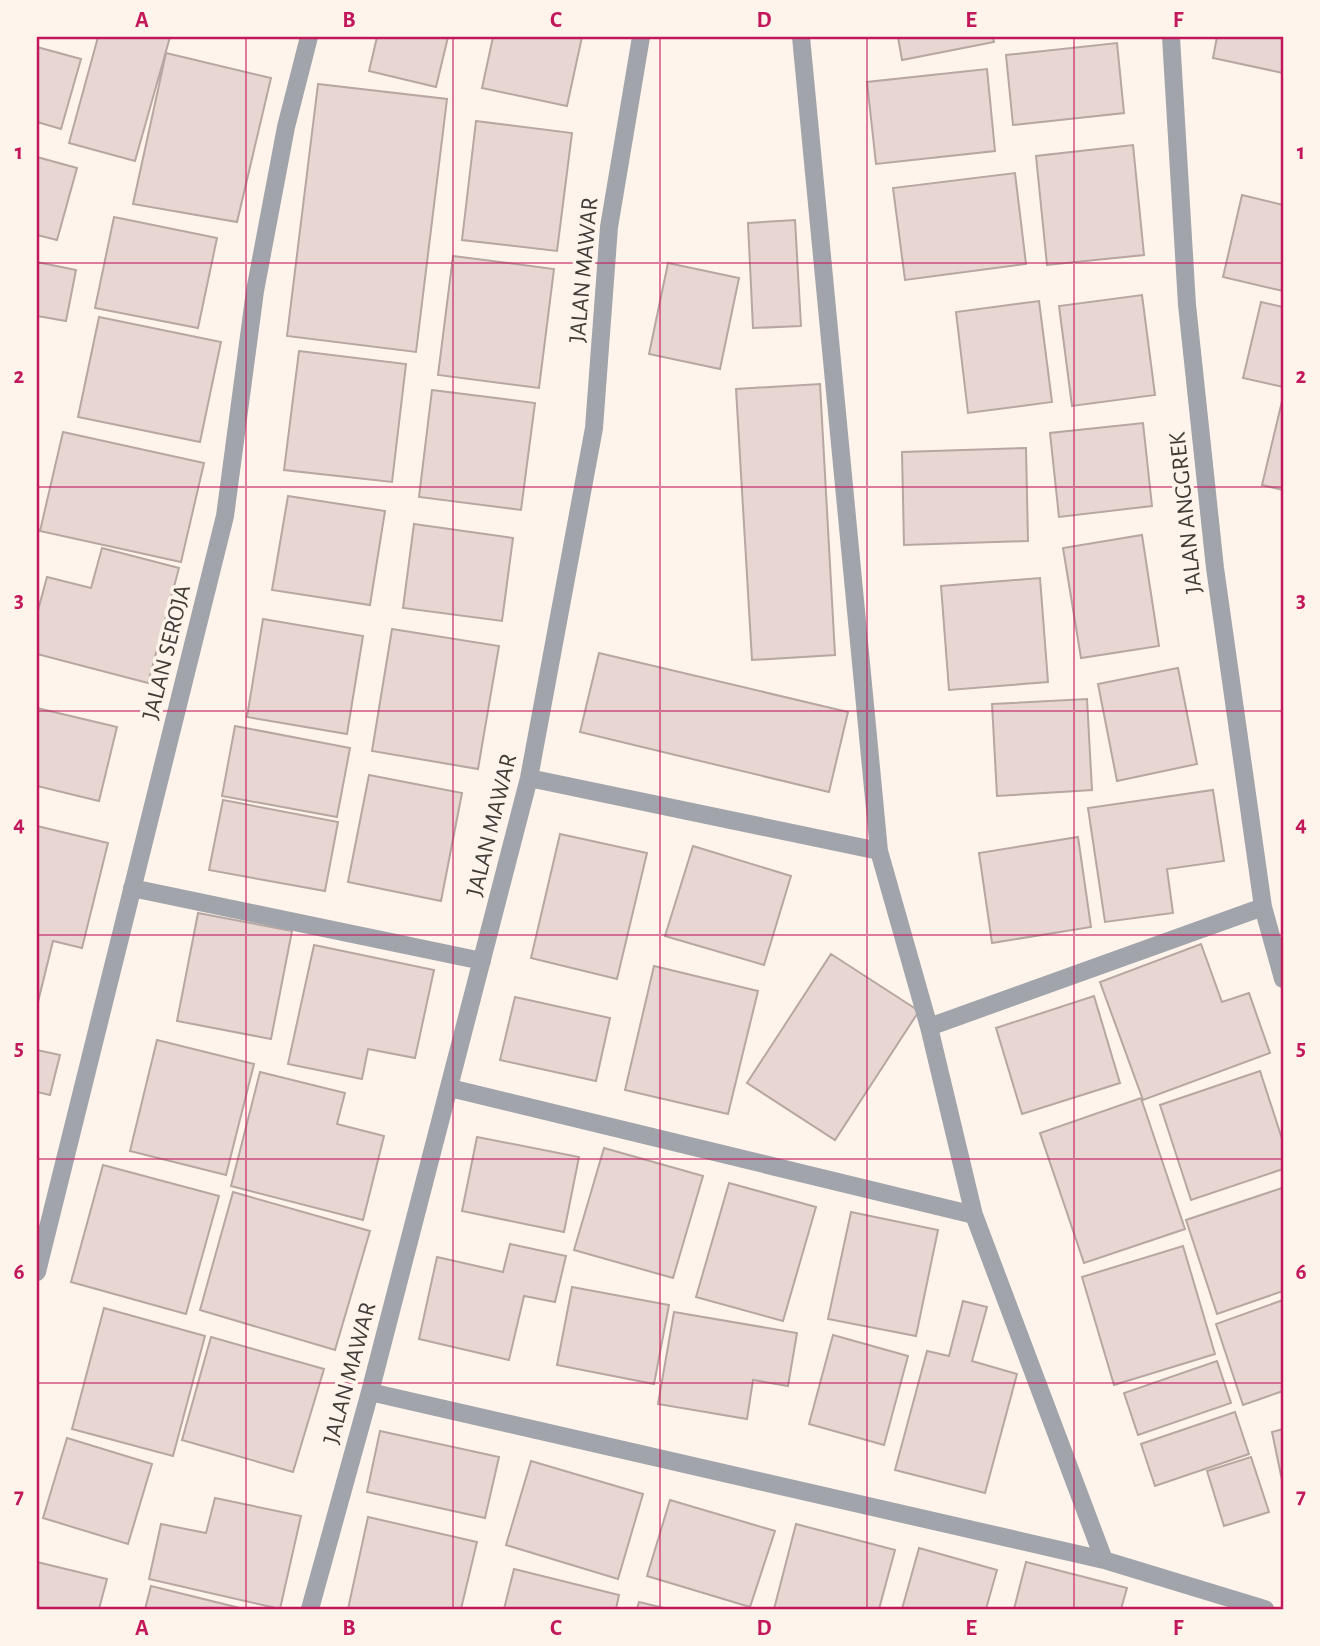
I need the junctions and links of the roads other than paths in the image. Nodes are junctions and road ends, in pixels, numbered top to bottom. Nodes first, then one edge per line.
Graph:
1 (309, 37) edge
2 (641, 37) edge
3 (801, 37) edge
4 (1171, 37) edge
5 (529, 778) junction
6 (879, 851) junction
7 (132, 888) junction
8 (1263, 907) junction
9 (482, 961) junction
10 (1283, 979) edge
11 (929, 1027) junction
12 (450, 1088) junction
13 (974, 1215) junction
14 (37, 1272) edge
15 (370, 1392) junction
16 (1104, 1560) junction
17 (310, 1609) edge
18 (1265, 1609) edge

1 - 7 street, JALAN SEROJA
2 - 5 street, JALAN MAWAR
3 - 6 street
4 - 8 street, JALAN ANGGREK
5 - 6 street
5 - 9 street, JALAN MAWAR
6 - 11 street
7 - 9 street
7 - 14 street, JALAN SEROJA
8 - 10 street, JALAN ANGGREK
8 - 11 street
9 - 12 street, JALAN MAWAR
11 - 13 street
12 - 13 street
12 - 15 street, JALAN MAWAR
13 - 16 street
15 - 16 street
15 - 17 street, JALAN MAWAR
16 - 18 street

